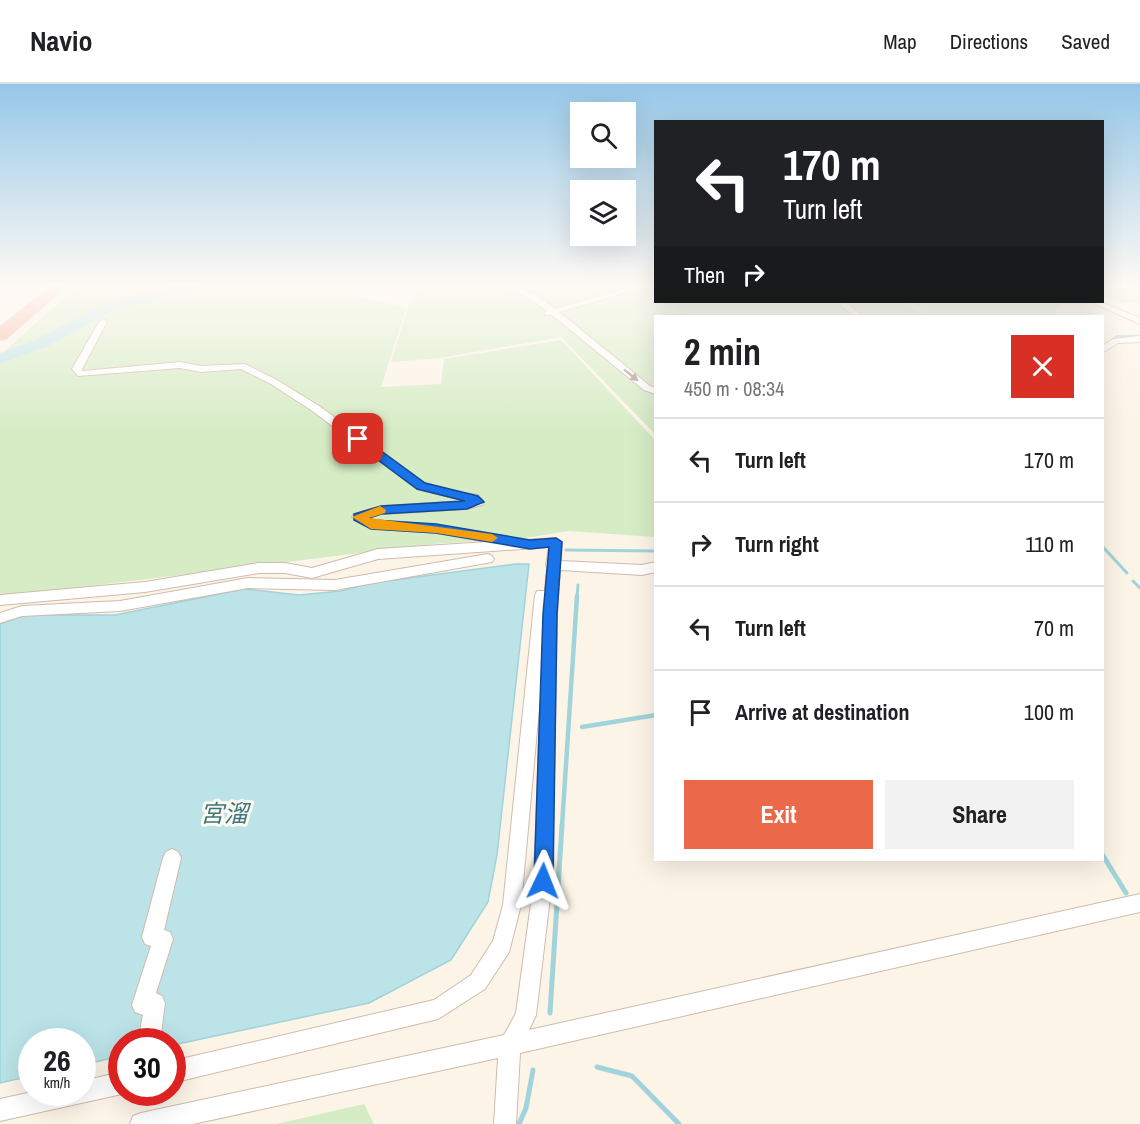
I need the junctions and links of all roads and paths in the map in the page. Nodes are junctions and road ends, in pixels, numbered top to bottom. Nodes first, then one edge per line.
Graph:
1 (96, 335) edge
2 (581, 335) edge
3 (1140, 339) edge
4 (1104, 349) edge
5 (654, 390) edge
6 (543, 555) junction
7 (488, 558) dead end
8 (654, 567) edge
9 (0, 600) edge
10 (0, 618) edge
11 (172, 858) dead end
12 (1140, 903) edge
13 (151, 1028) edge
14 (510, 1045) junction
15 (186, 1069) edge
16 (108, 1086) edge
17 (0, 1110) edge
18 (141, 1124) edge
19 (505, 1124) edge

1 - 6 street
2 -> 5 street
3 - 4 street
6 - 8 street
6 - 9 street
6 - 14 street
6 - 15 street
7 - 10 street
11 - 13 street
12 - 14 street
14 - 18 street
14 - 19 street
16 - 17 street

